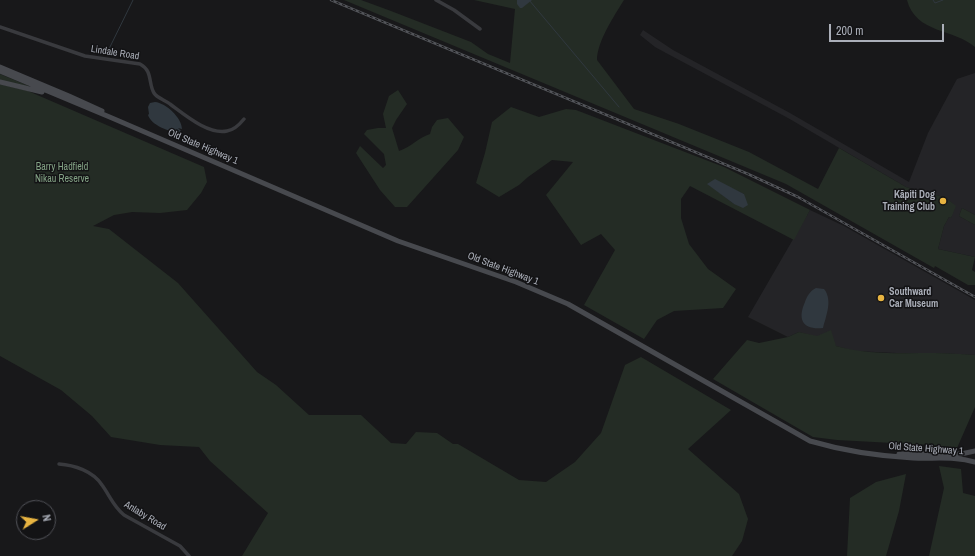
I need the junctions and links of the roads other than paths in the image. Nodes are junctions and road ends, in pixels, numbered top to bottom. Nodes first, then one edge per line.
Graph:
1 (436, 0) edge
2 (0, 27) edge
3 (480, 29) dead end
4 (0, 66) edge
5 (0, 71) edge
6 (0, 82) edge
7 (66, 99) junction
8 (112, 118) junction
9 (244, 119) dead end
10 (975, 451) edge
11 (876, 454) junction
12 (975, 462) edge
13 (58, 464) dead end
14 (189, 556) edge

1 - 3 street
2 - 9 street, Lindale Road
4 - 8 main road, Old State Highway 1
5 - 7 main road, Old State Highway 1
6 - 7 main road
7 - 8 main road, Old State Highway 1
8 - 11 main road, Old State Highway 1
10 - 11 main road, Old State Highway 1
11 - 12 main road, Old State Highway 1
13 - 14 street, Anlaby Road

